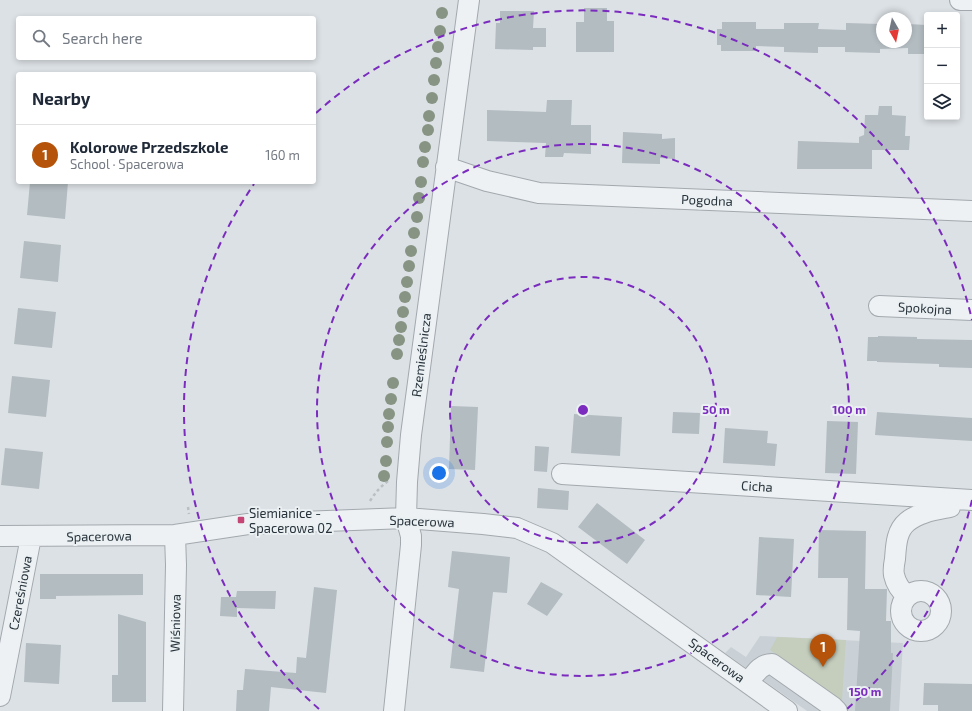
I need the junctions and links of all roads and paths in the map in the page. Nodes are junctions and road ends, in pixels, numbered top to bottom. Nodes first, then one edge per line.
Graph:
1 (469, 0) edge
2 (960, 0) edge
3 (972, 0) edge
4 (446, 167) junction
5 (972, 211) edge
6 (878, 306) dead end
7 (972, 310) edge
8 (562, 474) dead end
9 (952, 498) junction
10 (972, 500) edge
11 (406, 518) junction
12 (175, 535) junction
13 (0, 536) edge
14 (32, 536) junction
15 (907, 596) dead end
16 (748, 683) junction
17 (0, 696) edge
18 (173, 711) edge
19 (394, 711) edge
20 (787, 711) edge
21 (837, 711) edge

1 - 4 street, Rzemieślnicza
2 - 3 street
4 - 5 street, Pogodna
4 - 11 street, Rzemieślnicza
6 - 7 street, Spokojna
8 - 9 street, Cicha
9 - 10 street, Cicha
9 - 15 street
11 - 12 street, Spacerowa
11 - 16 street, Spacerowa
11 - 19 street, Rzemieślnicza
12 - 14 street, Spacerowa
12 - 18 street, Wiśniowa
13 - 14 street, Spacerowa
14 - 17 street, Czereśniowa
16 - 20 street, Spacerowa
16 - 21 street

